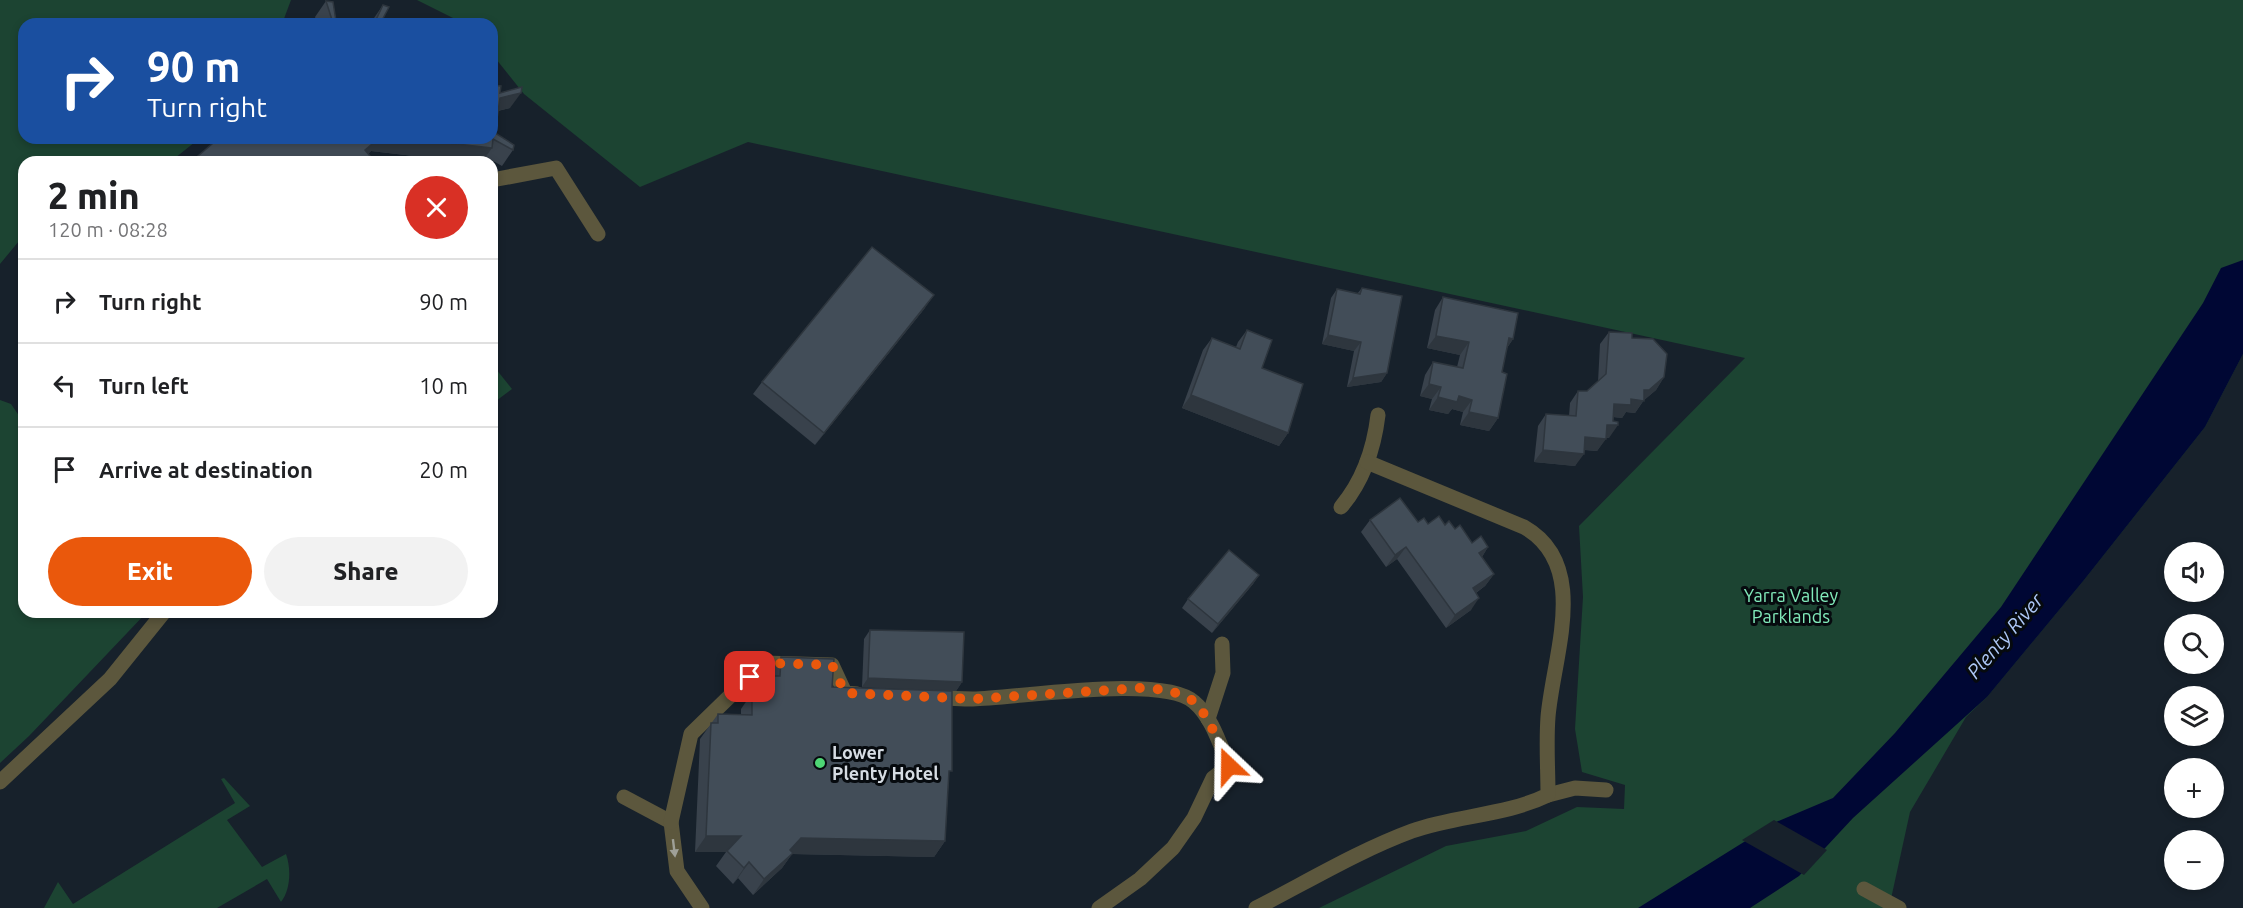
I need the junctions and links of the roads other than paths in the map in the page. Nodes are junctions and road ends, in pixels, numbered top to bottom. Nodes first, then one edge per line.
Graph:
1 (498, 179) edge
2 (598, 234) dead end
3 (1378, 415) dead end
4 (1367, 462) junction
5 (1341, 507) dead end
6 (159, 618) edge
7 (1222, 644) dead end
8 (868, 694) edge
9 (915, 696) edge
10 (1208, 719) junction
11 (0, 782) edge
12 (1606, 789) dead end
13 (1548, 795) junction
14 (624, 797) dead end
15 (671, 822) junction
16 (1864, 889) dead end
17 (702, 908) edge
18 (1099, 908) edge
19 (1256, 908) edge
20 (1899, 908) edge

1 - 2 street
3 - 4 street
4 - 5 street
4 - 13 street
6 - 11 street
7 - 10 street
8 - 15 street
9 - 10 street
10 - 18 street
12 - 13 street
13 - 19 street
14 - 15 street
15 -> 17 street
16 - 20 street

